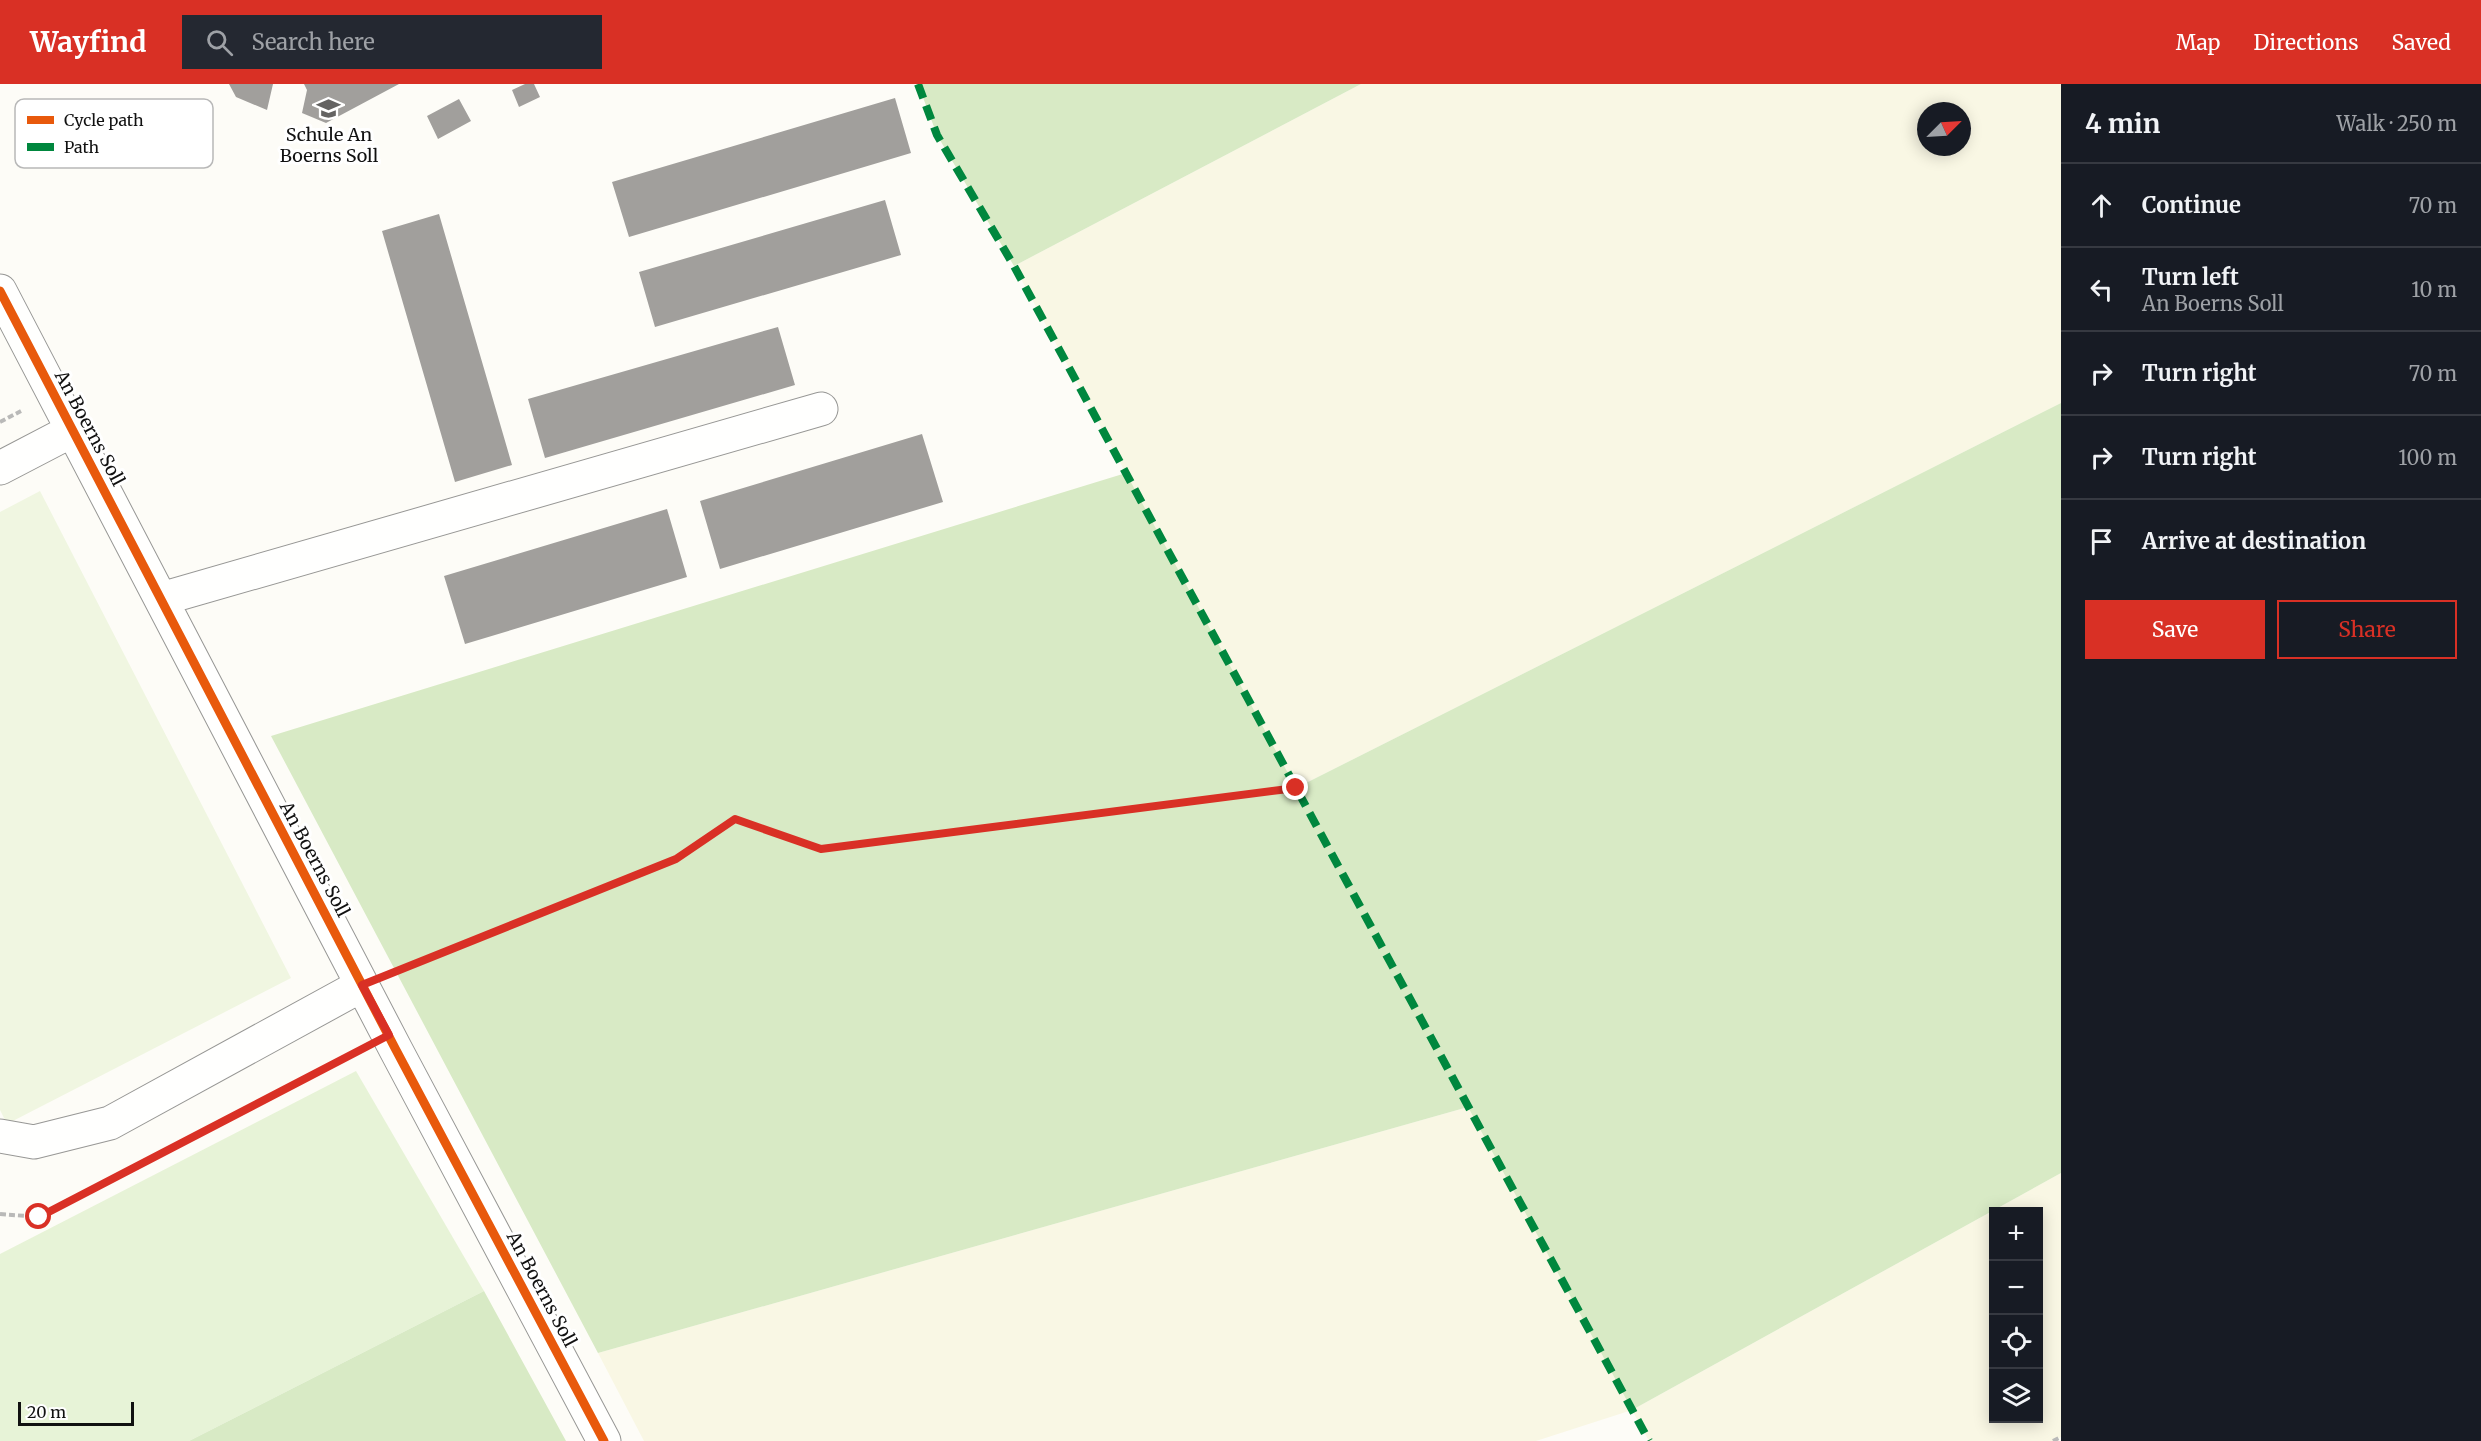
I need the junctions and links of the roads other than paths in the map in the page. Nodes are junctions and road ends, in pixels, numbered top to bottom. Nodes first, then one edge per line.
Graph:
1 (0, 291) edge
2 (821, 409) dead end
3 (73, 430) junction
4 (0, 468) edge
5 (161, 599) junction
6 (362, 985) junction
7 (0, 1136) edge
8 (604, 1441) edge

1 - 3 street, An Boerns Soll
2 - 5 street
3 - 4 street
3 - 5 street, An Boerns Soll
5 - 6 street, An Boerns Soll
6 - 7 street
6 - 8 street, An Boerns Soll

